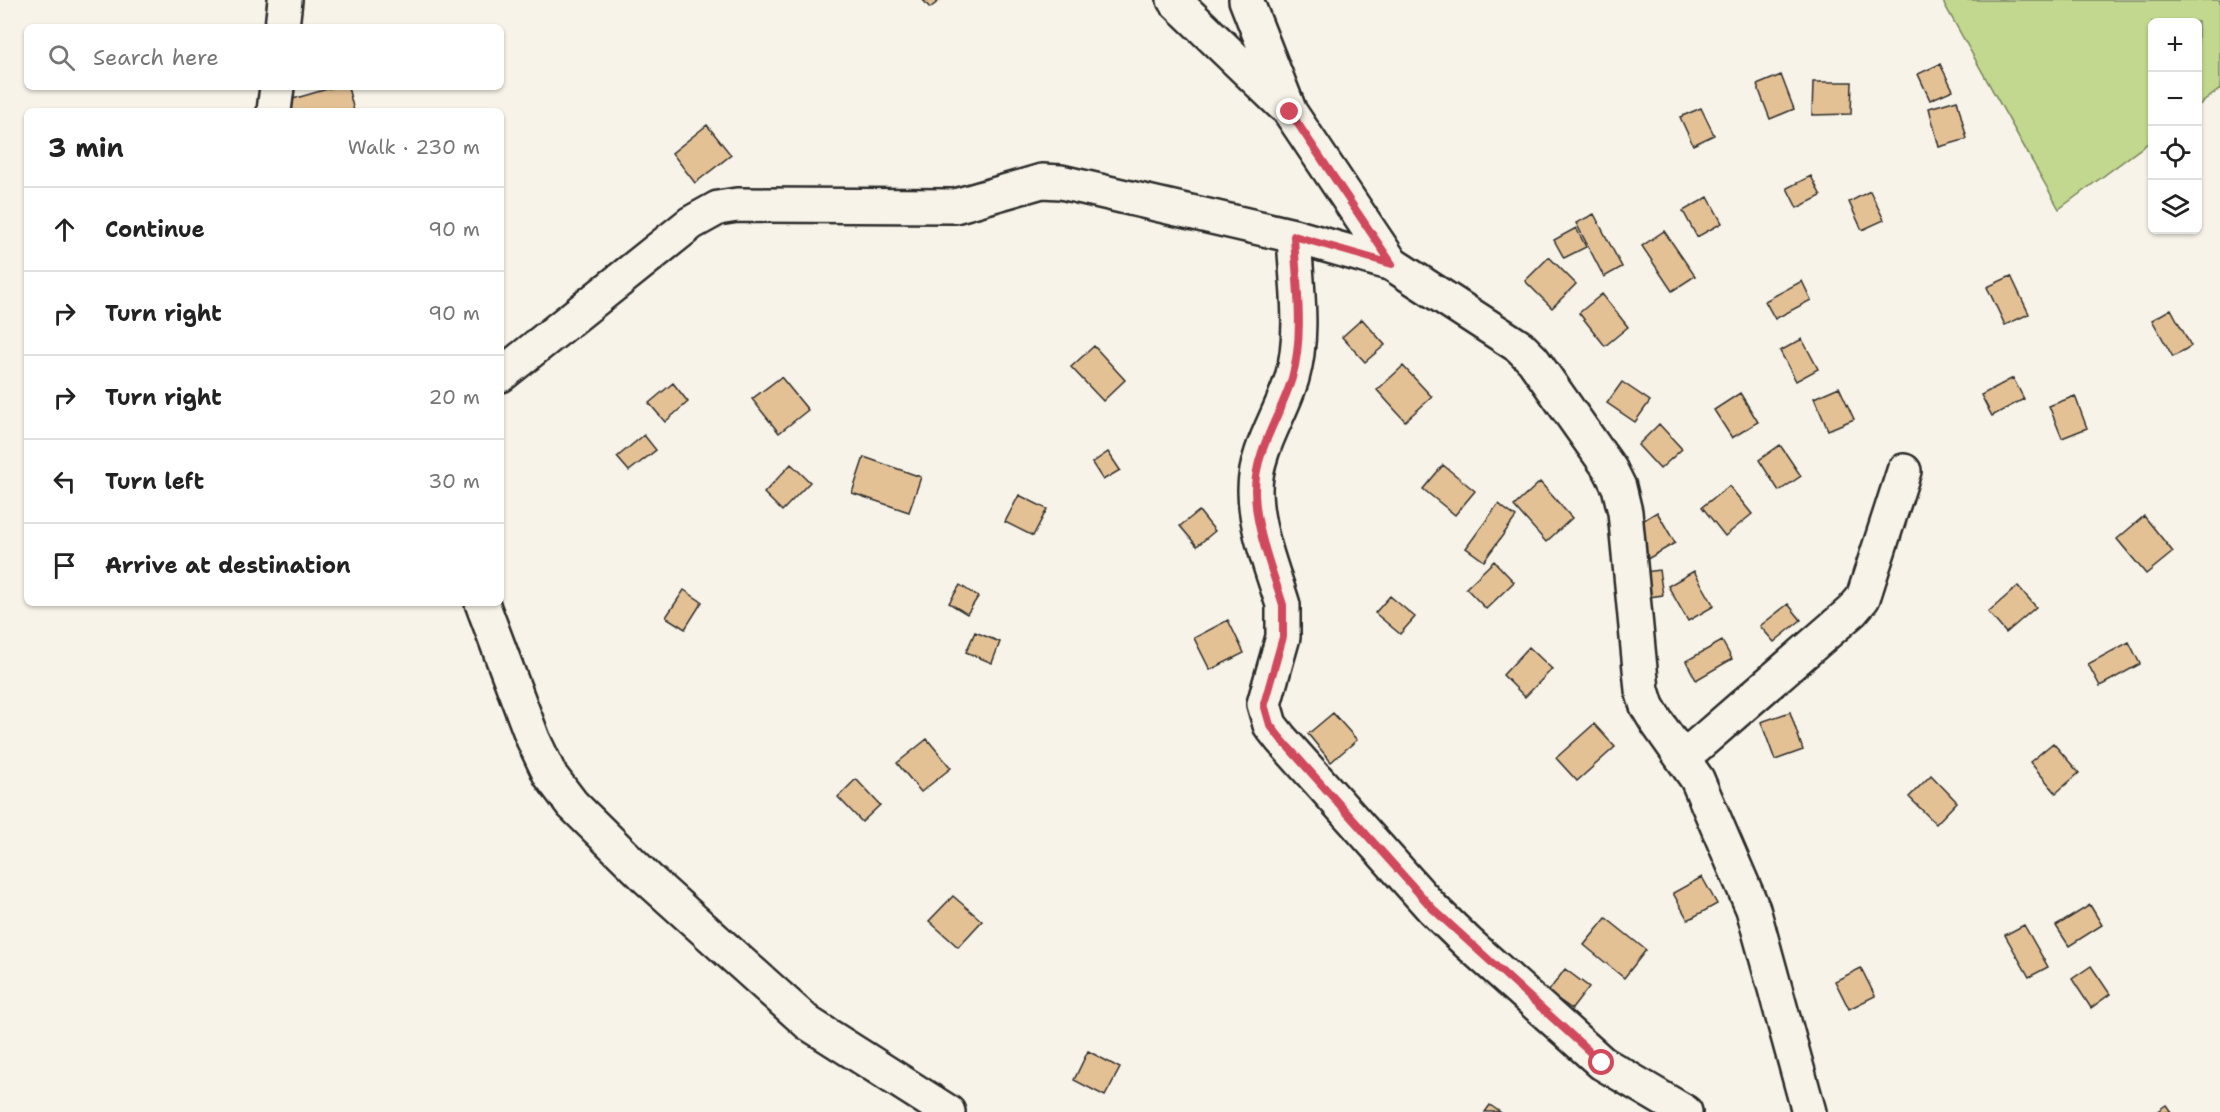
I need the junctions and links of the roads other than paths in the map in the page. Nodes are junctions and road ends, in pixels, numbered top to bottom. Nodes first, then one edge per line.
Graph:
1 (285, 0) edge
2 (1174, 0) edge
3 (1246, 0) edge
4 (282, 24) edge
5 (277, 90) edge
6 (274, 108) edge
7 (1290, 112) junction
8 (1294, 236) junction
9 (1392, 264) junction
10 (504, 373) edge
11 (1904, 471) dead end
12 (483, 606) edge
13 (1684, 757) junction
14 (948, 1112) edge
15 (1685, 1112) edge
16 (1809, 1112) edge

1 - 4 street
2 - 7 street
3 - 7 street
5 - 6 street
7 - 9 street
8 - 9 street
8 - 10 street
8 - 15 street
9 - 13 street
11 - 13 street
12 - 14 street
13 - 16 street

